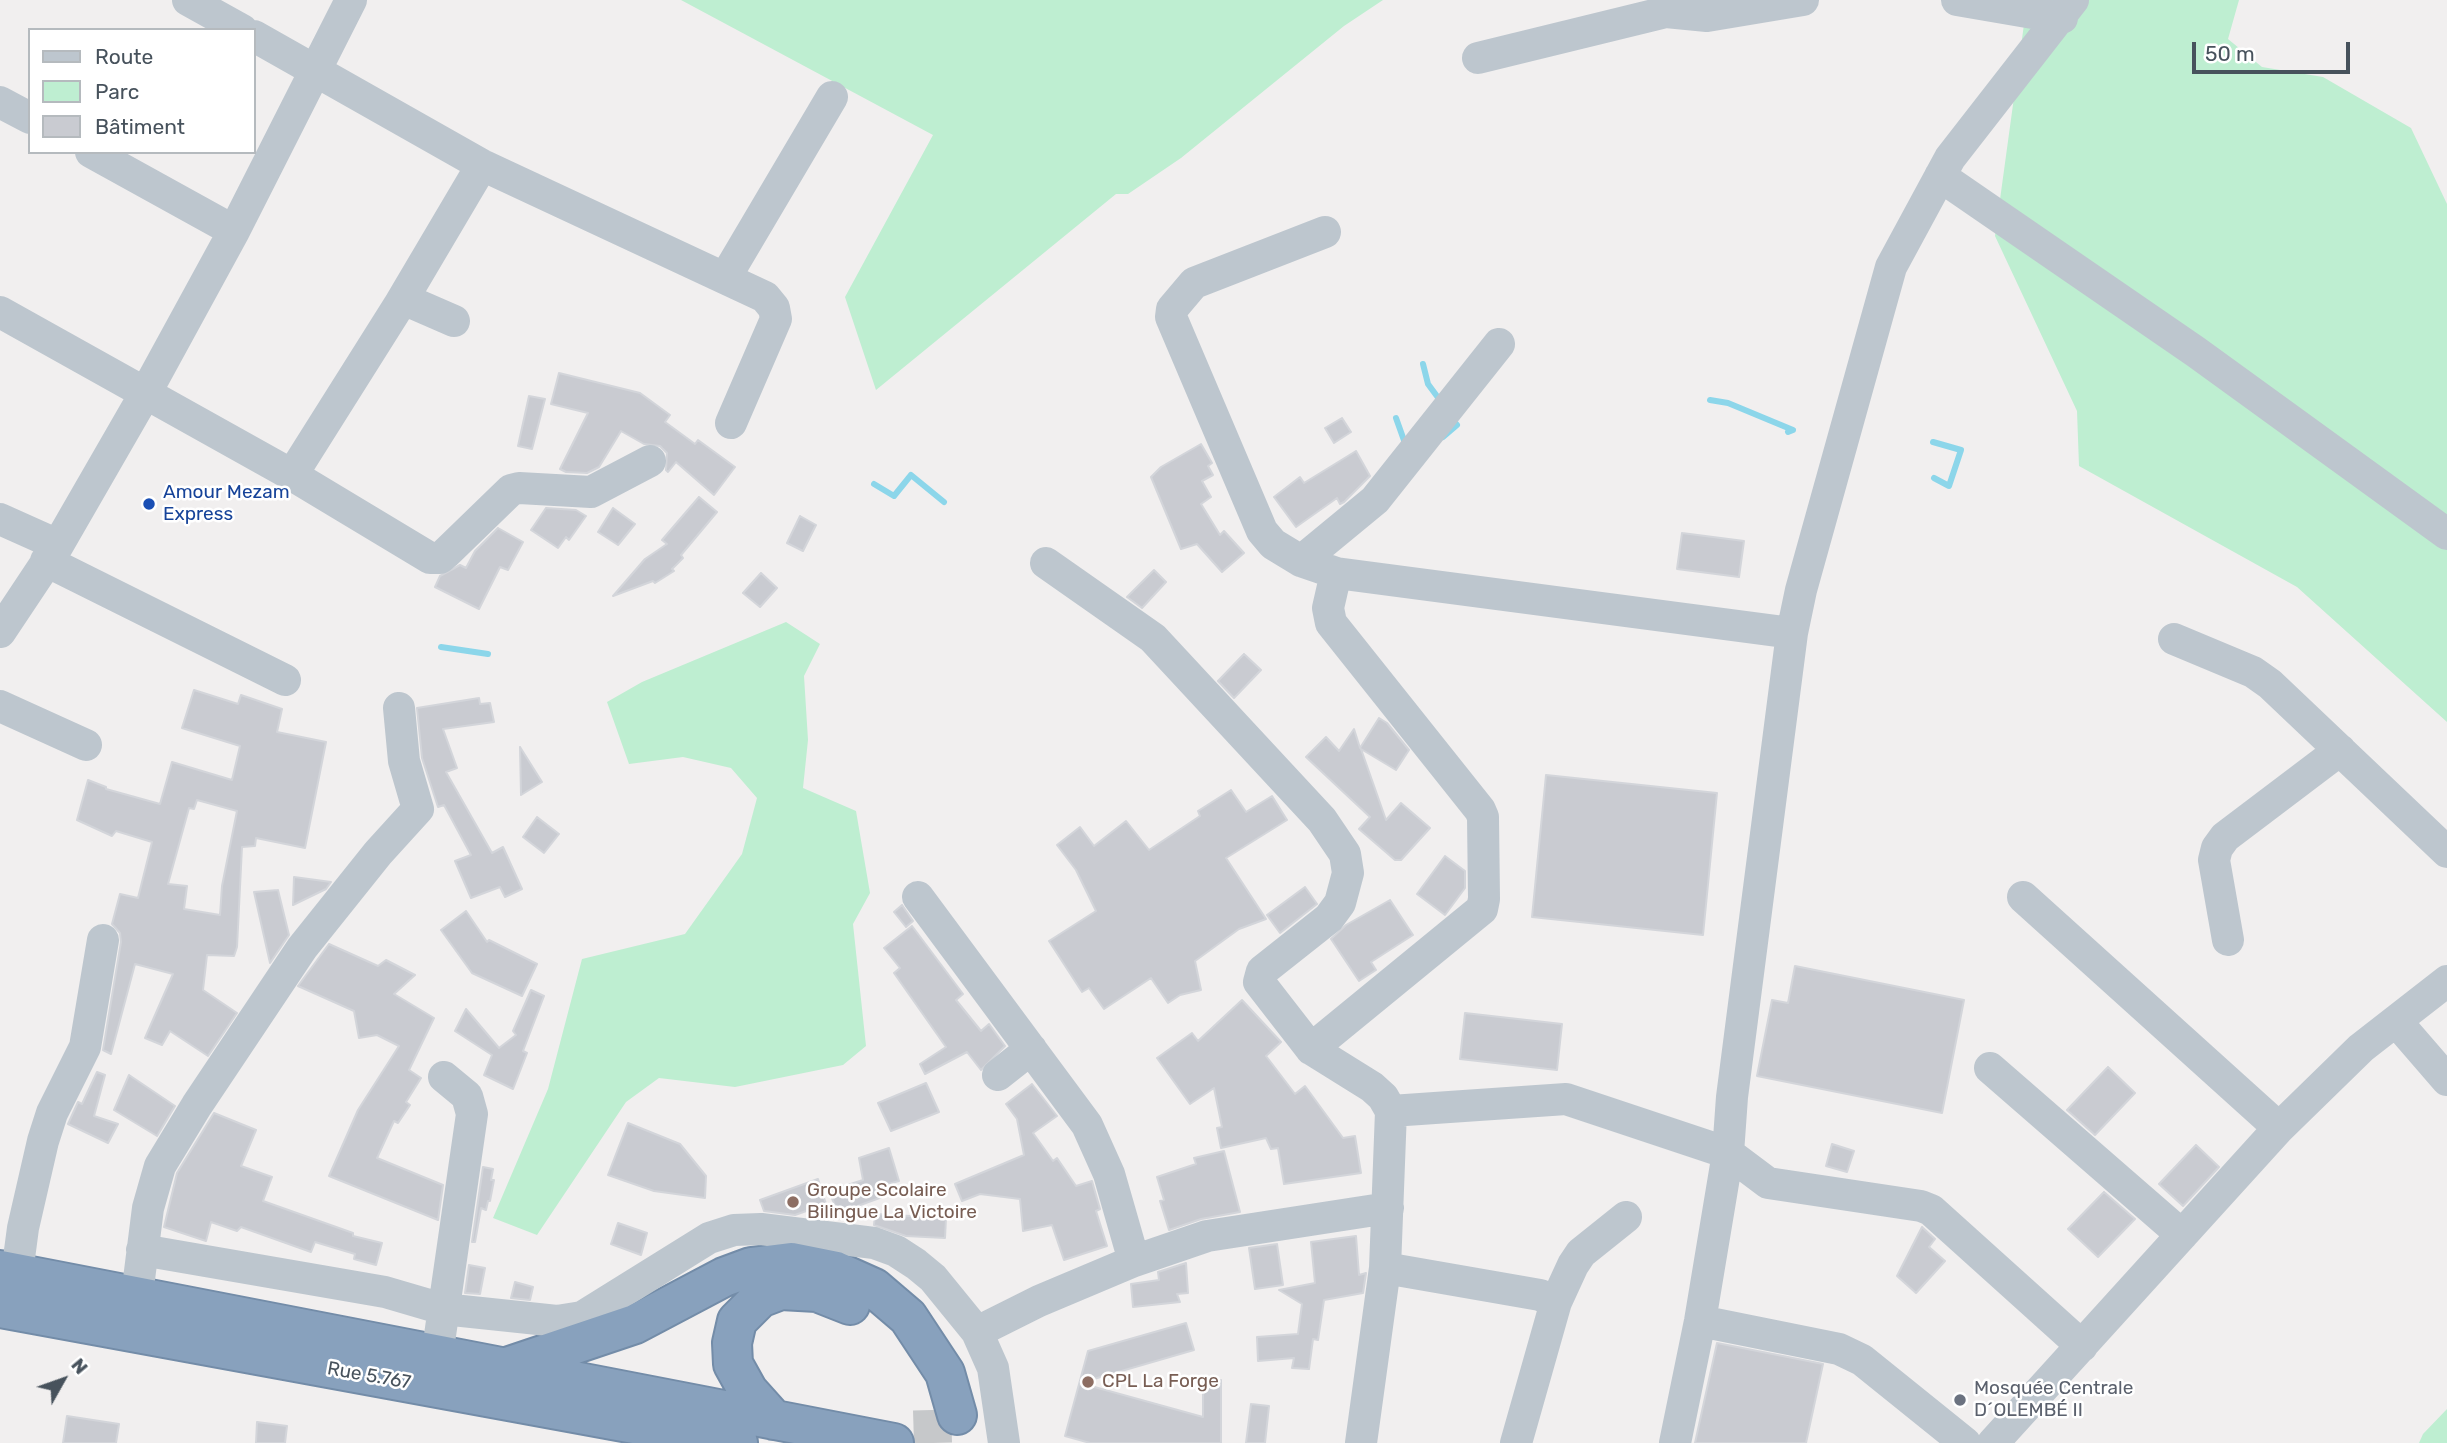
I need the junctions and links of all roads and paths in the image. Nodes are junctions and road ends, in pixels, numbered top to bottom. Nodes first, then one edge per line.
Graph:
1 (188, 0) edge
2 (351, 0) edge
3 (1803, 0) edge
4 (1957, 0) edge
5 (2068, 9) edge
6 (238, 28) edge
7 (256, 37) edge
8 (1478, 58) dead end
9 (316, 71) junction
10 (832, 97) dead end
11 (0, 102) edge
12 (28, 117) edge
13 (95, 154) edge
14 (482, 165) junction
15 (1940, 176) junction
16 (234, 231) junction
17 (1325, 232) dead end
18 (725, 278) junction
19 (401, 302) junction
20 (0, 312) edge
21 (454, 321) dead end
22 (1499, 344) dead end
23 (145, 394) junction
24 (731, 423) dead end
25 (650, 461) dead end
26 (292, 475) junction
27 (0, 519) edge
28 (2447, 534) edge
29 (52, 553) junction
30 (1301, 561) junction
31 (1046, 563) dead end
32 (1336, 573) junction
33 (0, 632) edge
34 (1792, 633) junction
35 (2174, 639) dead end
36 (285, 680) dead end
37 (0, 706) edge
38 (399, 708) dead end
39 (86, 745) dead end
40 (2340, 750) junction
41 (2447, 852) edge
42 (918, 897) dead end
43 (2023, 897) dead end
44 (103, 940) dead end
45 (2228, 940) dead end
46 (2447, 981) edge
47 (2396, 1021) junction
48 (1031, 1049) junction
49 (1311, 1049) junction
50 (1990, 1068) dead end
51 (999, 1075) dead end
52 (444, 1077) dead end
53 (2447, 1080) edge
54 (1391, 1111) junction
55 (2279, 1128) junction
56 (1728, 1153) junction
57 (1388, 1208) junction
58 (1626, 1217) dead end
59 (2182, 1236) junction
60 (142, 1250) junction
61 (1134, 1261) junction
62 (1385, 1268) junction
63 (9, 1271) edge
64 (136, 1296) junction
65 (1556, 1303) junction
66 (0, 1308) edge
67 (443, 1310) junction
68 (1700, 1321) junction
69 (976, 1332) junction
70 (2082, 1346) junction
71 (437, 1356) junction
72 (501, 1369) junction
73 (774, 1420) junction
74 (714, 1441) edge
75 (894, 1443) edge
76 (1004, 1443) edge
77 (1360, 1443) edge
78 (1516, 1443) edge
79 (1675, 1443) edge
80 (1965, 1443) edge
81 (1993, 1443) edge

1 - 6 street
2 - 9 street
3 - 8 street
4 - 5 street
5 - 15 street
7 - 9 street
9 - 14 street
9 - 16 street
10 - 18 street
11 - 12 street
13 - 16 street
14 - 18 street
14 - 19 street
15 - 28 street
15 - 34 street
16 - 23 street
17 - 30 street
18 - 24 street
19 - 21 street
19 - 26 street
20 - 23 street
22 - 30 street
23 - 26 street
23 - 29 street
25 - 26 street
27 - 29 street
29 - 33 street
29 - 36 street
30 - 32 street
31 - 49 street
32 - 34 street
32 - 49 street
34 - 56 street
35 - 40 street
37 - 39 street
38 - 60 street
40 - 41 street
40 - 45 street
42 - 48 street
43 - 55 street
44 - 63 street
46 - 47 street
47 - 53 street
47 - 55 street
48 - 51 street
48 - 61 street
49 - 54 street
50 - 59 street
52 - 67 street
54 - 56 street
54 - 57 street
55 - 59 street
56 - 68 street
56 - 70 street
57 - 61 street
57 - 62 street
58 - 65 street
59 - 70 street
60 - 64 street
60 - 67 street
61 - 69 street
62 - 65 street
62 - 77 street
63 - 64 highway
64 - 71 highway
65 - 78 street
66 - 74 highway, Rue 5.767
67 - 69 street
67 - 71 street
68 - 79 street
68 - 80 street
69 - 76 street
70 - 81 street
71 - 72 highway
72 - 73 highway
72 - 73 highway
73 - 75 highway

